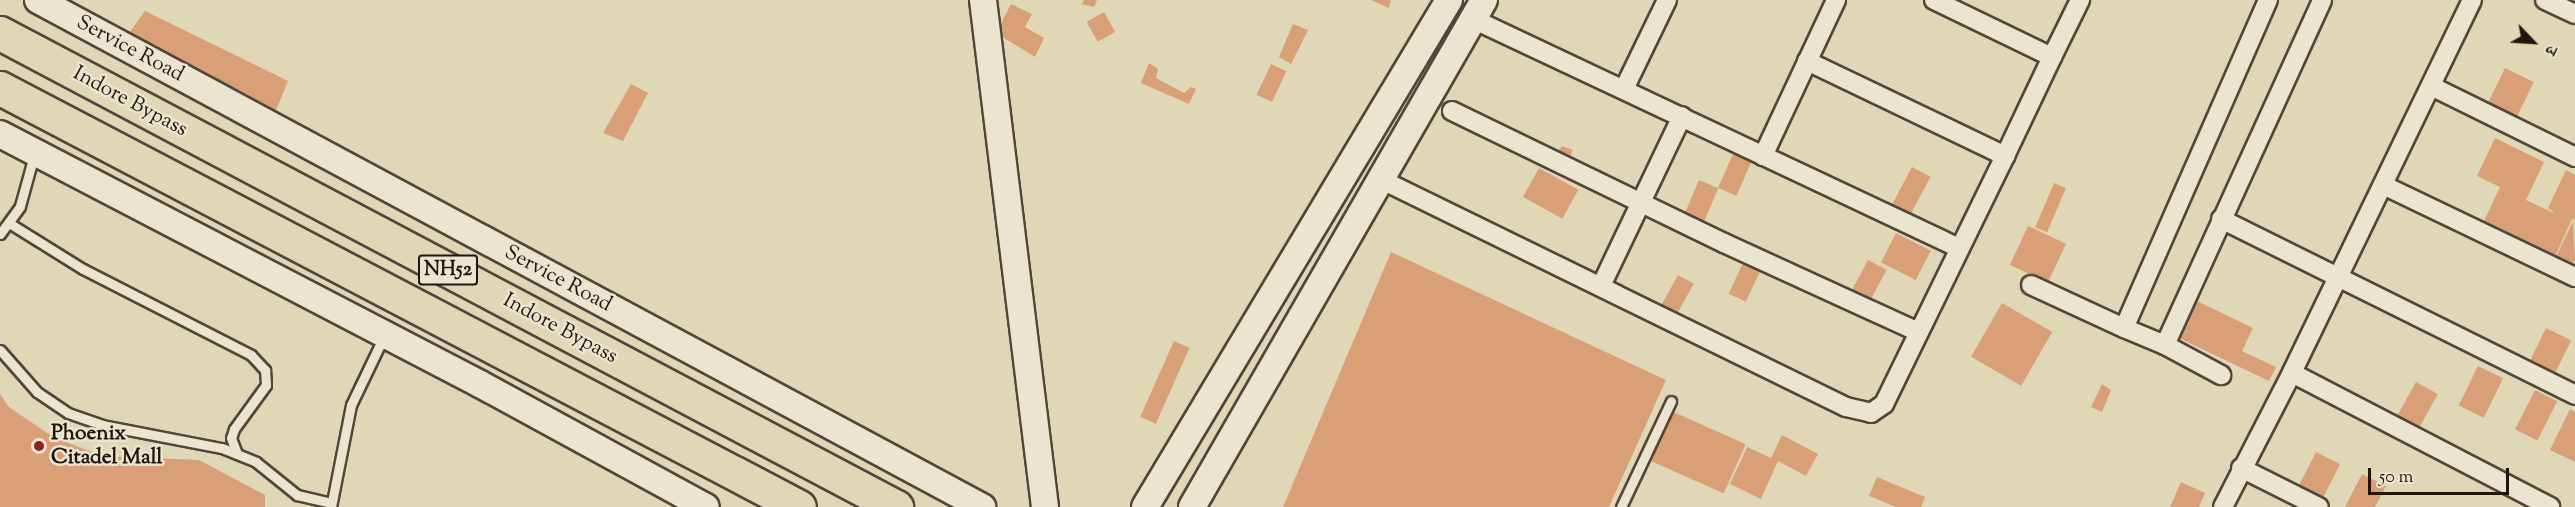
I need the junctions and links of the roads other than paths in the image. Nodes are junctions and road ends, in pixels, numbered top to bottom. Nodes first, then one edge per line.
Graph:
1 (38, 0) edge
2 (983, 0) edge
3 (1449, 0) edge
4 (1667, 0) edge
5 (1836, 0) edge
6 (1934, 0) edge
7 (2080, 0) edge
8 (2268, 0) edge
9 (2322, 0) edge
10 (2472, 0) edge
11 (2546, 0) edge
12 (1479, 9) edge
13 (2575, 14) edge
14 (0, 33) edge
15 (2052, 57) junction
16 (1807, 61) junction
17 (2431, 86) junction
18 (0, 88) edge
19 (1624, 89) junction
20 (1452, 111) dead end
21 (1682, 116) junction
22 (0, 134) edge
23 (35, 153) junction
24 (1763, 156) junction
25 (2005, 156) junction
26 (2575, 157) edge
27 (1380, 179) junction
28 (2384, 185) junction
29 (1639, 201) junction
30 (2222, 219) junction
31 (9, 223) junction
32 (0, 234) edge
33 (1959, 248) junction
34 (2575, 277) edge
35 (2339, 278) junction
36 (2031, 285) dead end
37 (1601, 286) junction
38 (2124, 328) junction
39 (1918, 333) junction
40 (385, 334) junction
41 (2165, 345) junction
42 (0, 350) edge
43 (2292, 373) junction
44 (2221, 375) dead end
45 (2575, 395) edge
46 (1671, 401) dead end
47 (237, 454) junction
48 (2241, 468) junction
49 (331, 505) edge
50 (706, 507) edge
51 (799, 507) edge
52 (896, 507) edge
53 (982, 507) edge
54 (1045, 507) edge
55 (1145, 507) edge
56 (1192, 507) edge
57 (1621, 507) edge
58 (2223, 507) edge
59 (2319, 507) edge
60 (2550, 507) edge

1 - 53 street, Service Road
2 - 54 street
3 - 55 street
4 - 19 street
5 - 16 street
6 - 15 street
7 - 15 street
8 - 38 street
9 - 30 street
10 - 17 street
11 - 13 street
12 - 19 street
12 - 27 street
14 - 52 highway, Indore Bypass / NH52
15 - 25 street
16 - 24 street
16 - 25 street
17 - 26 street
17 - 28 street
18 - 51 highway, NH52
19 - 21 street
20 - 29 street
21 - 24 street
21 - 29 street
22 - 23 street
23 - 31 lane
23 - 40 street
24 - 33 street
25 - 33 street
27 - 37 street
27 - 56 street
28 - 34 street
28 - 35 street
29 - 37 street
29 - 39 street
30 - 35 street
30 - 41 street
31 - 32 lane
31 - 47 lane
33 - 39 street
35 - 43 street
35 - 45 street
36 - 38 street
37 - 39 street
38 - 41 street
40 - 49 lane
40 - 50 street
41 - 44 street
42 - 47 lane
43 - 48 street
43 - 60 street
46 - 57 lane
47 - 49 lane
48 - 58 street
48 - 59 street

